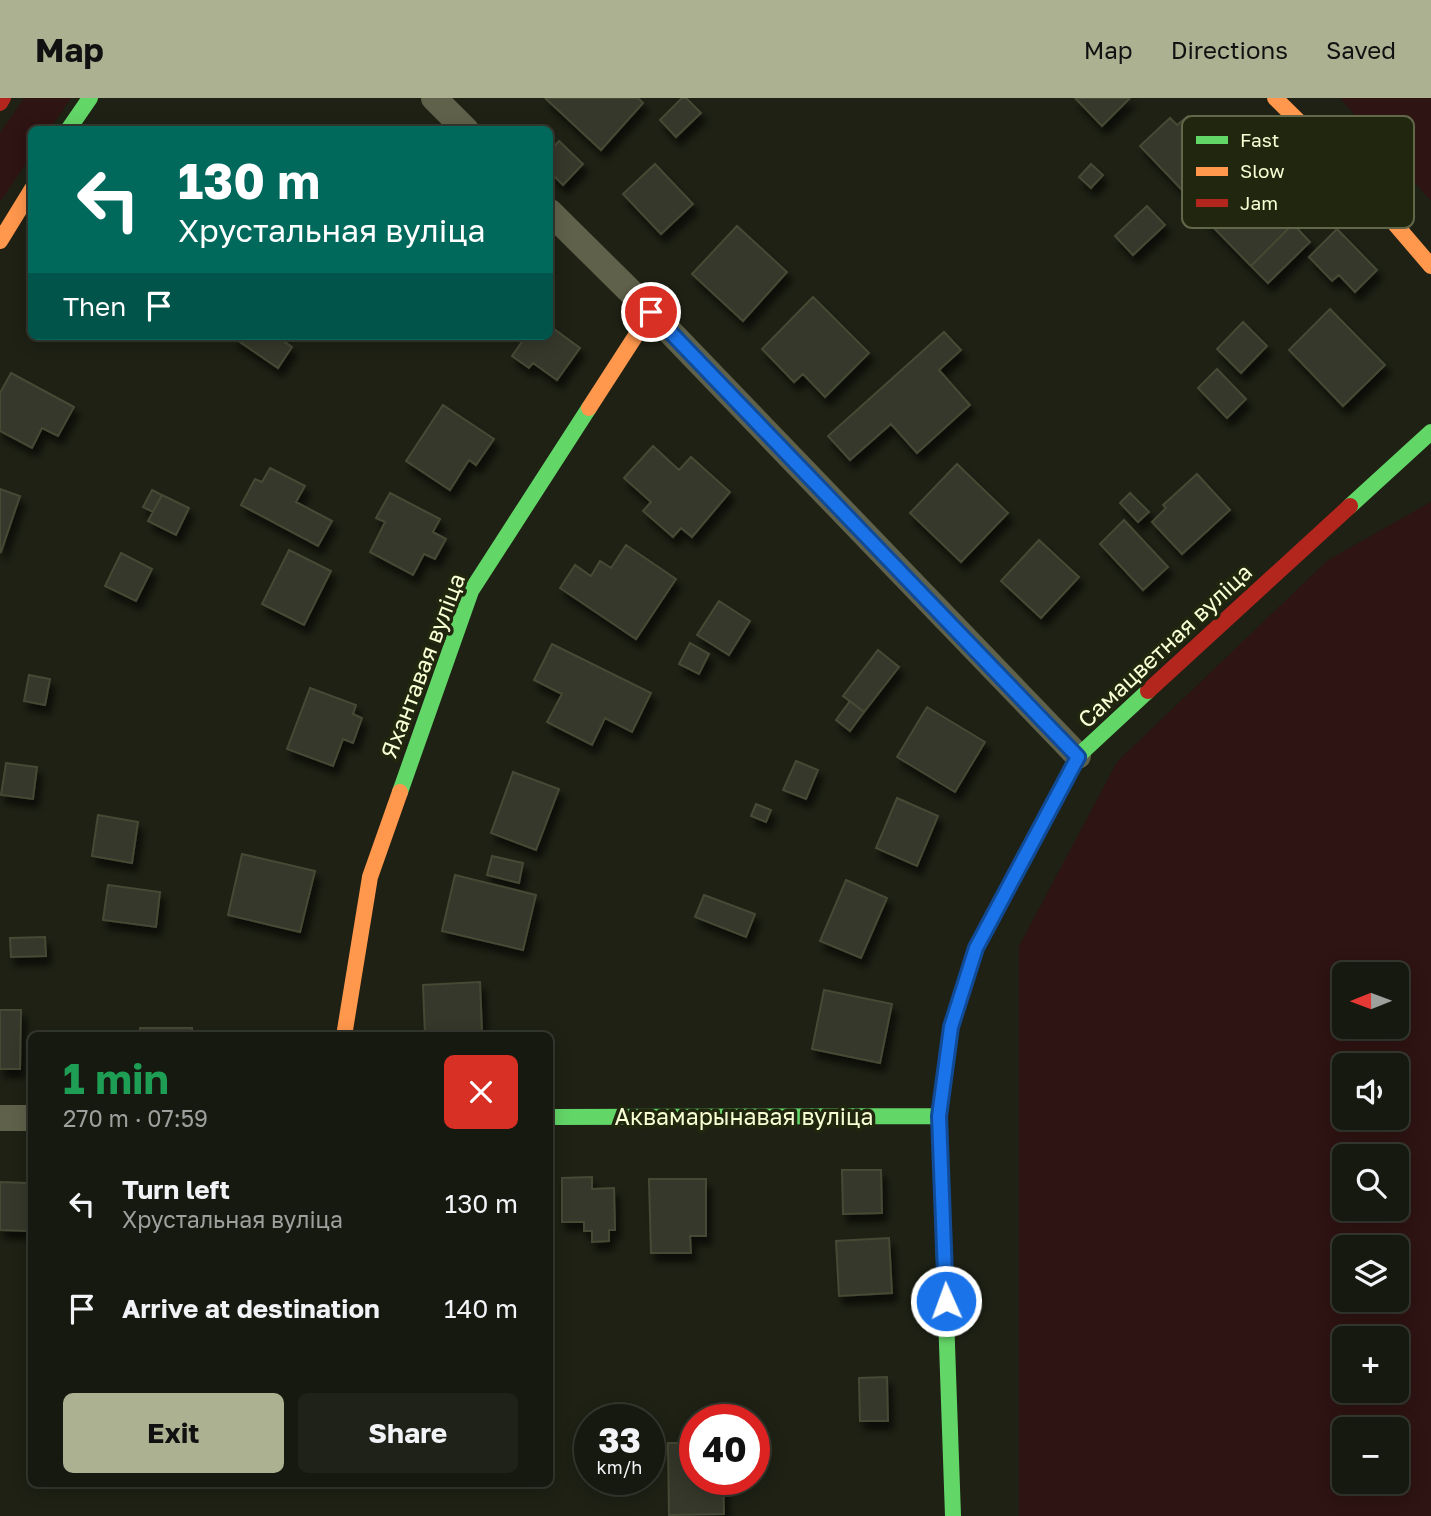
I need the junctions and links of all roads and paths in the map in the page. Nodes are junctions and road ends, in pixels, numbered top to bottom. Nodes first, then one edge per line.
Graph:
1 (3, 98) edge
2 (90, 98) edge
3 (434, 98) edge
4 (1275, 98) edge
5 (0, 103) edge
6 (1293, 116) edge
7 (71, 126) edge
8 (462, 126) edge
9 (28, 196) edge
10 (553, 215) edge
11 (1399, 228) edge
12 (0, 241) edge
13 (1431, 265) edge
14 (651, 312) junction
15 (1431, 432) edge
16 (1078, 757) junction
17 (345, 1032) edge
18 (939, 1116) junction
19 (553, 1117) edge
20 (0, 1118) edge
21 (28, 1118) edge
22 (953, 1516) edge

1 - 5 street
2 - 7 street
3 - 8 street
4 - 6 street
9 - 12 street
10 - 14 street
11 - 13 street
14 - 16 street
14 - 17 street, Яхантавая вуліца
15 - 16 street, Самацветная вуліца
16 - 18 street, Самацветная вуліца
18 - 19 street, Аквамарынавая вуліца
18 - 22 street, Самацветная вуліца
20 - 21 street

